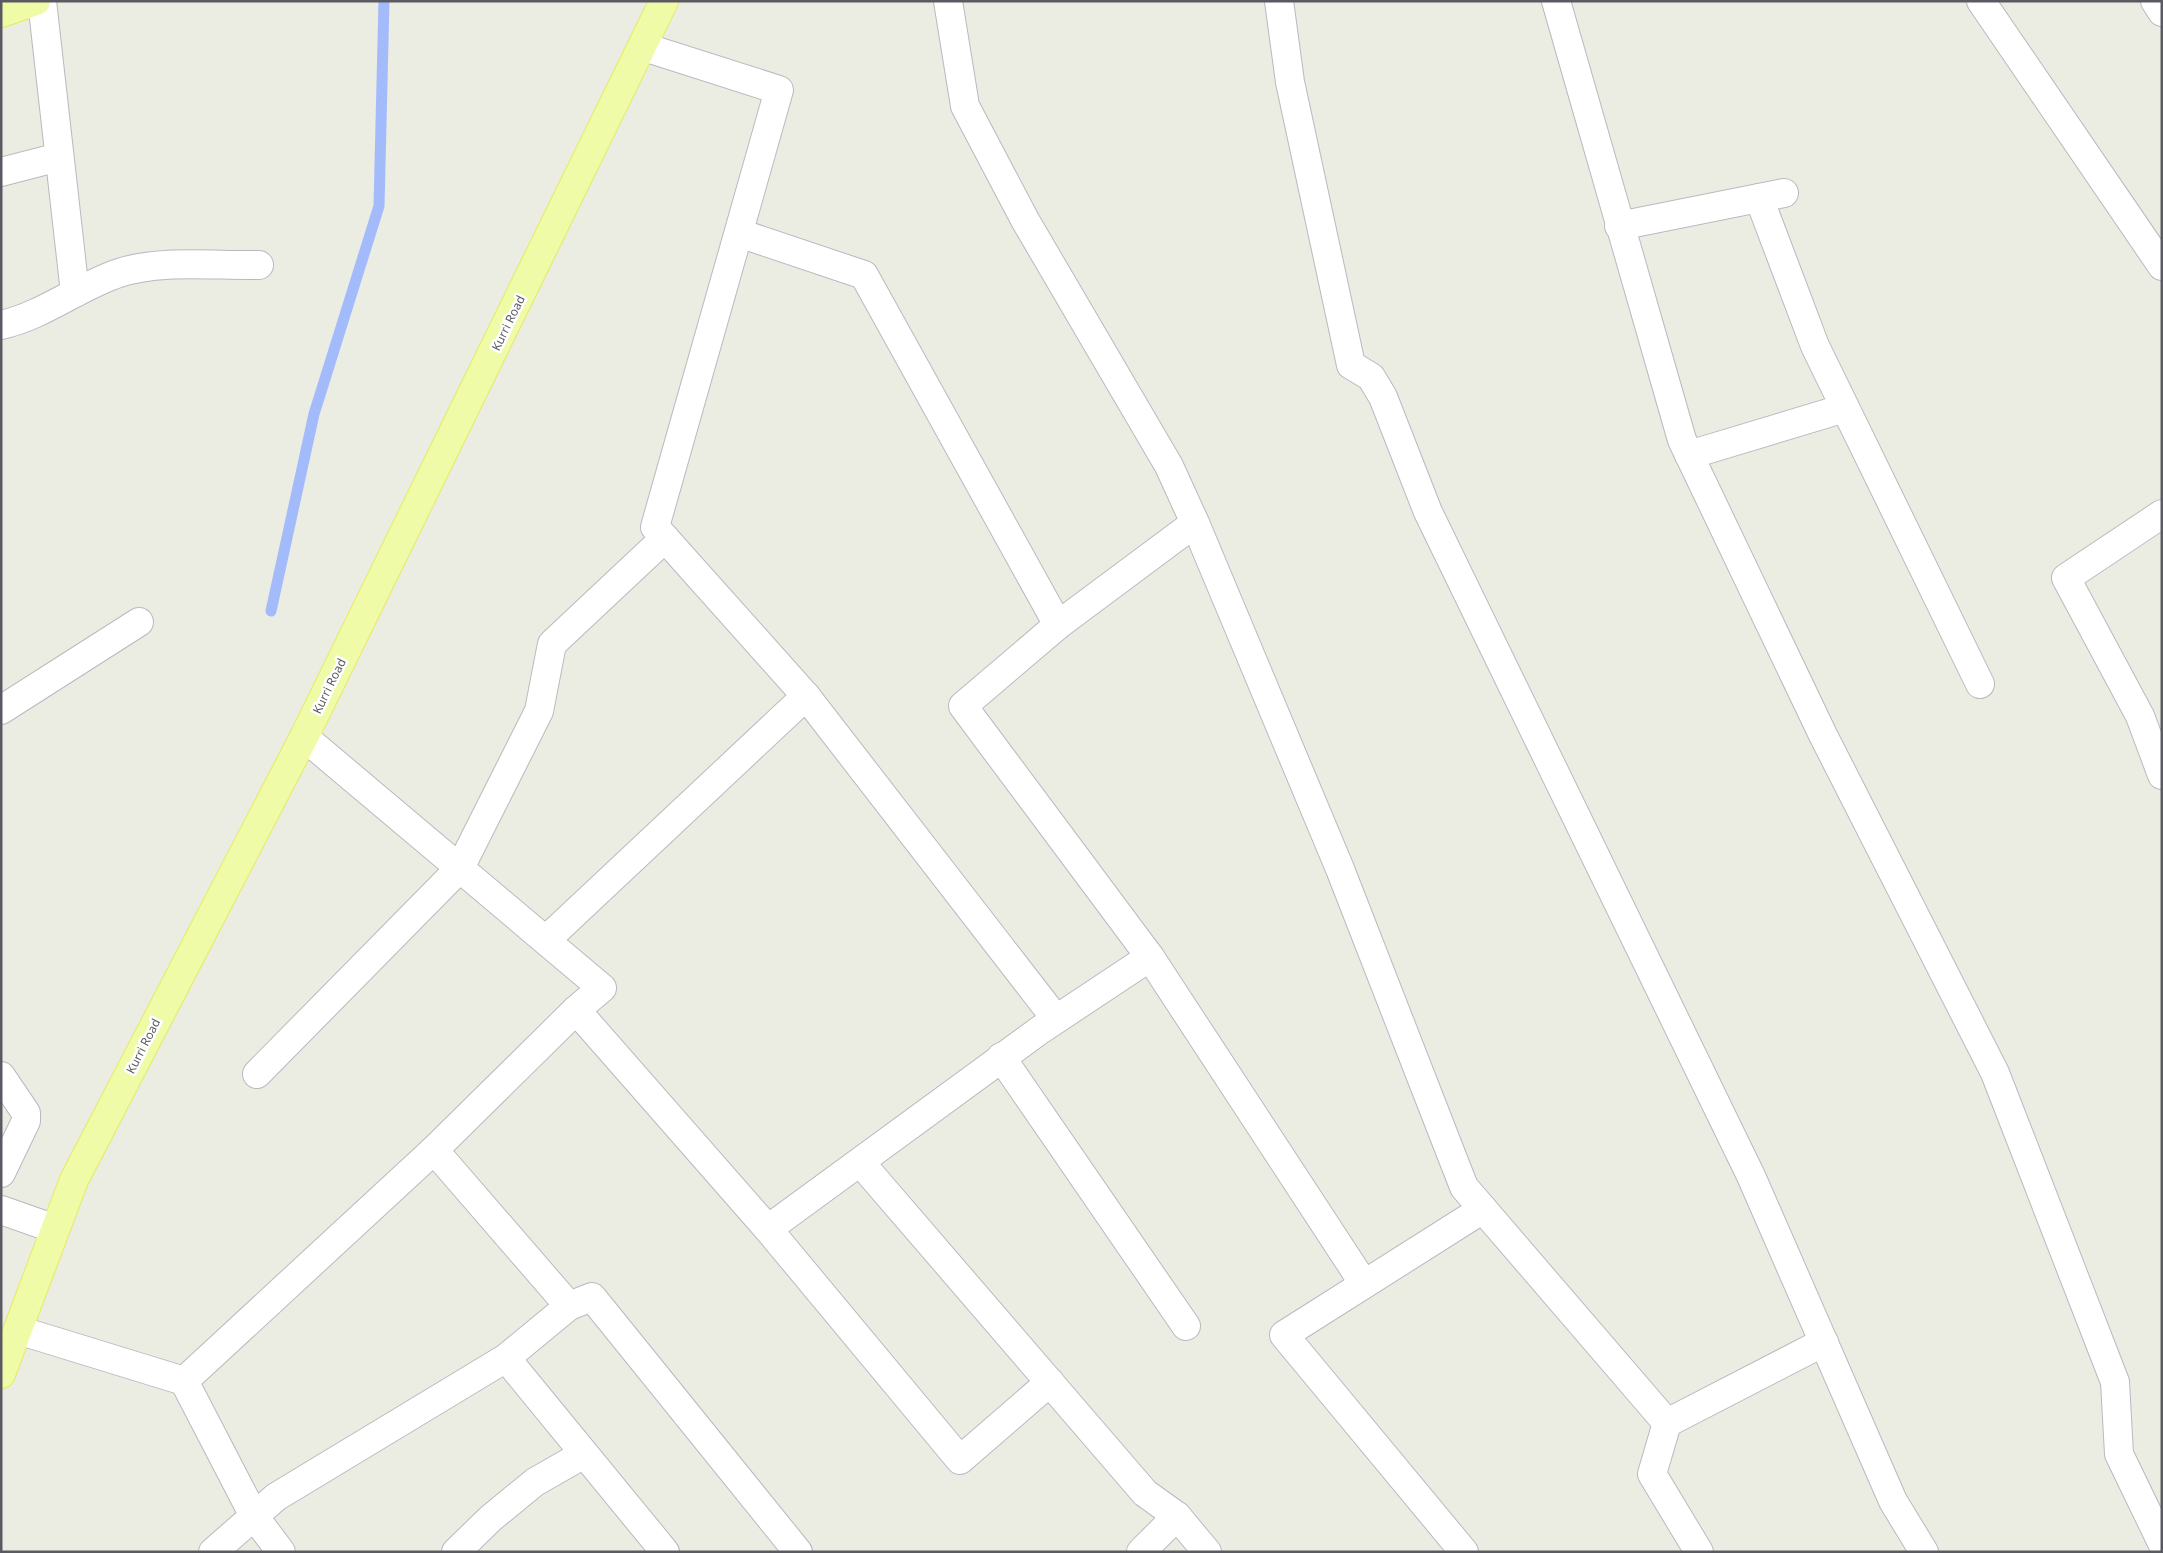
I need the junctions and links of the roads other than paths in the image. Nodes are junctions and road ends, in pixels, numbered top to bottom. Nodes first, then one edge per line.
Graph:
1 (36, 1) edge
2 (42, 1) edge
3 (664, 1) edge
4 (948, 1) edge
5 (1279, 1) edge
6 (1556, 1) edge
7 (1981, 1) edge
8 (2154, 1) edge
9 (2162, 12) edge
10 (1, 13) edge
11 (644, 47) junction
12 (59, 157) junction
13 (1, 172) edge
14 (1619, 226) junction
15 (739, 233) junction
16 (259, 265) dead end
17 (2162, 266) edge
18 (75, 293) junction
19 (1, 325) edge
20 (1844, 408) junction
21 (1689, 455) junction
22 (2162, 514) edge
23 (1196, 523) junction
24 (665, 538) junction
25 (139, 622) dead end
26 (1058, 625) junction
27 (1980, 684) dead end
28 (806, 696) junction
29 (1, 710) edge
30 (304, 736) junction
31 (2162, 775) edge
32 (460, 868) junction
33 (546, 940) junction
34 (1150, 957) junction
35 (576, 1010) junction
36 (1056, 1019) junction
37 (1001, 1058) junction
38 (257, 1074) dead end
39 (1, 1076) edge
40 (434, 1150) junction
41 (860, 1162) junction
42 (1, 1173) edge
43 (1484, 1209) junction
44 (1, 1210) edge
45 (55, 1229) junction
46 (768, 1229) junction
47 (1364, 1284) junction
48 (569, 1306) junction
49 (1186, 1326) dead end
50 (18, 1330) junction
51 (1824, 1342) junction
52 (506, 1358) junction
53 (1, 1374) edge
54 (184, 1381) junction
55 (1050, 1382) junction
56 (1667, 1423) junction
57 (584, 1454) junction
58 (254, 1516) junction
59 (1177, 1516) junction
60 (2162, 1543) edge
61 (213, 1552) edge
62 (281, 1552) edge
63 (456, 1552) edge
64 (665, 1552) edge
65 (798, 1552) edge
66 (1141, 1552) edge
67 (1207, 1552) edge
68 (1464, 1552) edge
69 (1699, 1552) edge
70 (1924, 1552) edge

1 - 10 main road
2 - 12 street
3 - 11 main road, Kurri Road
4 - 23 street
5 - 51 street
6 - 14 street
7 - 17 street
8 - 9 street
11 - 15 street
11 - 30 main road, Kurri Road
12 - 13 street
12 - 18 street
14 - 20 street
14 - 21 street
15 - 24 street
15 - 26 street
16 - 18 street
18 - 19 street
20 - 21 street
20 - 27 street
21 - 60 street
22 - 31 street
23 - 26 street
23 - 43 street
24 - 28 street
24 - 32 street
25 - 29 street
26 - 34 street
28 - 33 street
28 - 36 street
30 - 32 street
30 - 45 main road, Kurri Road
32 - 33 street
32 - 38 street
33 - 35 street
34 - 36 street
34 - 47 street
35 - 40 street
35 - 46 street
36 - 37 street
37 - 41 street
37 - 49 street
39 - 42 street
40 - 48 street
40 - 54 street
41 - 46 street
41 - 55 street
43 - 47 street
43 - 56 street
44 - 45 street
45 - 50 main road, Kurri Road
46 - 55 street
47 - 68 street
48 - 52 street
48 - 65 street
50 - 53 main road, Kurri Road
50 - 54 street
51 - 56 street
51 - 70 street
52 - 57 street
52 - 58 street
54 - 58 street
55 - 59 street
56 - 69 street
57 - 63 street
57 - 64 street
58 - 61 street
58 - 62 street
59 - 66 street
59 - 67 street

